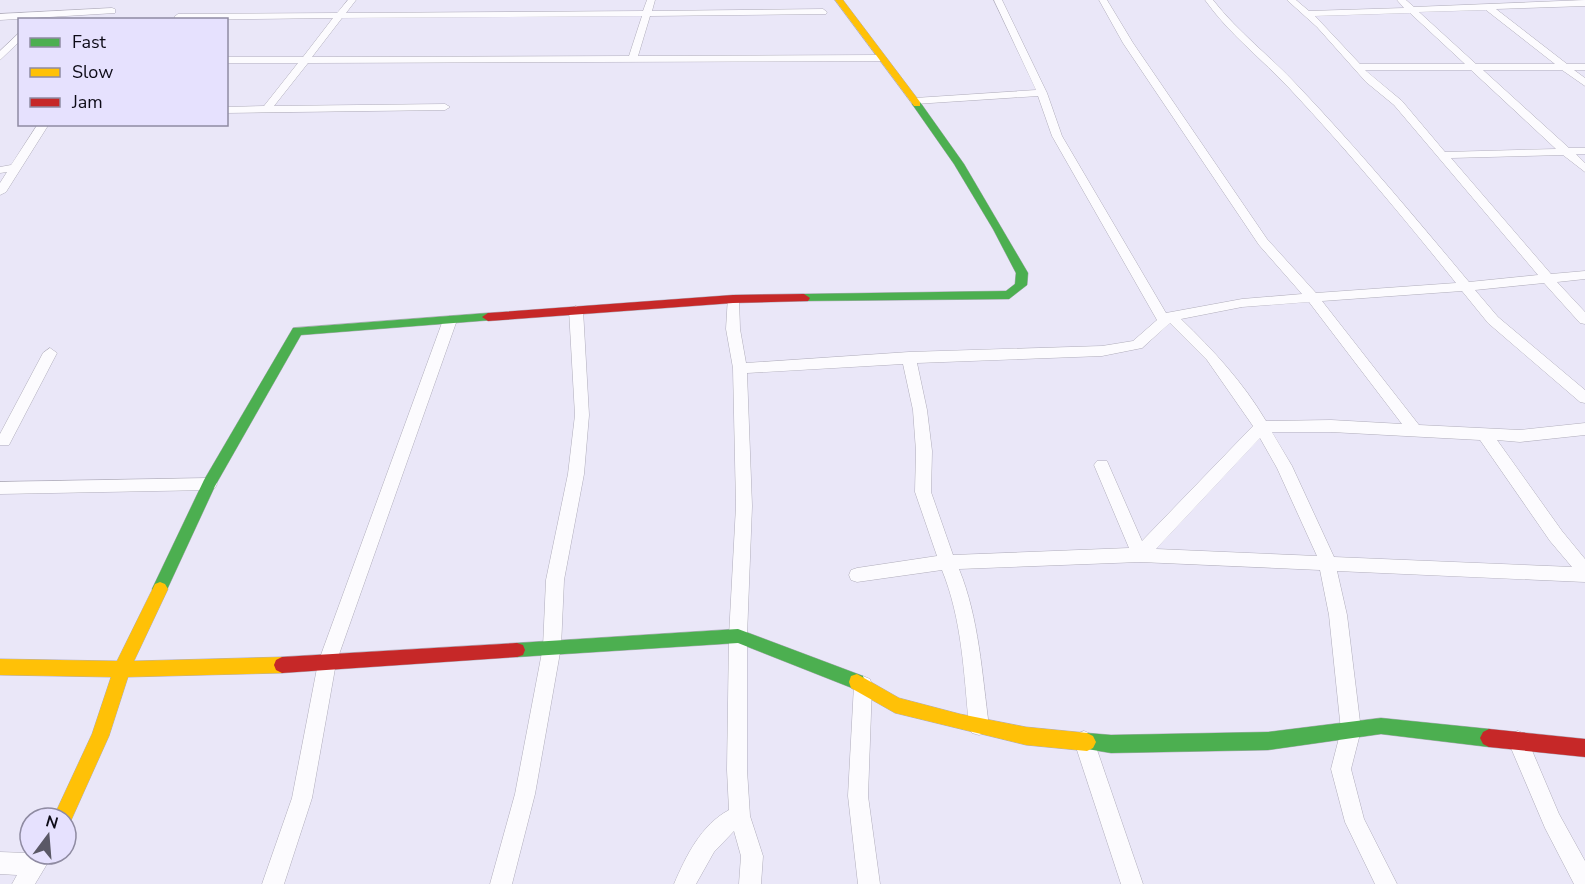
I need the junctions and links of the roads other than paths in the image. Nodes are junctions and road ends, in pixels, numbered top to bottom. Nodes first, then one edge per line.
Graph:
1 (352, 0) edge
2 (651, 0) edge
3 (839, 0) edge
4 (999, 0) edge
5 (1103, 0) edge
6 (1209, 0) edge
7 (1290, 0) edge
8 (1401, 0) edge
9 (1580, 0) edge
10 (119, 3) dead end
11 (1585, 3) edge
12 (44, 6) dead end
13 (1489, 8) junction
14 (1414, 11) junction
15 (823, 12) dead end
16 (648, 13) junction
17 (1309, 14) junction
18 (110, 15) edge
19 (340, 16) junction
20 (0, 17) edge
21 (34, 17) edge
22 (178, 17) dead end
23 (18, 37) edge
24 (0, 57) edge
25 (633, 57) junction
26 (880, 58) junction
27 (228, 60) edge
28 (306, 60) junction
29 (1473, 66) junction
30 (1357, 67) junction
31 (1585, 67) edge
32 (1567, 68) junction
33 (1585, 83) edge
34 (1042, 93) junction
35 (915, 101) junction
36 (445, 107) dead end
37 (228, 110) edge
38 (266, 110) junction
39 (43, 126) edge
40 (1585, 151) edge
41 (1568, 152) junction
42 (1442, 155) junction
43 (15, 168) junction
44 (1585, 169) edge
45 (0, 170) edge
46 (0, 192) edge
47 (1585, 275) edge
48 (1546, 278) junction
49 (1464, 287) junction
50 (1312, 297) junction
51 (733, 299) junction
52 (576, 310) junction
53 (1167, 318) junction
54 (450, 320) junction
55 (1585, 320) edge
56 (50, 353) dead end
57 (909, 357) junction
58 (740, 368) junction
59 (1585, 398) edge
60 (1261, 427) junction
61 (1585, 429) edge
62 (1415, 430) junction
63 (1484, 434) junction
64 (1, 444) edge
65 (1102, 465) dead end
66 (208, 484) junction
67 (0, 488) edge
68 (1140, 555) junction
69 (947, 562) junction
70 (1327, 564) junction
71 (1585, 573) edge
72 (857, 575) dead end
73 (738, 636) junction
74 (552, 646) junction
75 (327, 663) junction
76 (0, 667) edge
77 (122, 669) junction
78 (863, 685) junction
79 (979, 726) junction
80 (1351, 730) junction
81 (1084, 741) junction
82 (1518, 741) junction
83 (1585, 748) edge
84 (68, 806) edge
85 (740, 816) junction
86 (18, 862) edge
87 (0, 863) edge
88 (35, 866) edge
89 (1585, 882) edge
90 (24, 884) edge
91 (273, 884) edge
92 (501, 884) edge
93 (685, 884) edge
94 (750, 884) edge
95 (869, 884) edge
96 (1132, 884) edge
97 (1386, 884) edge

1 - 19 street
2 - 16 street
3 - 26 street
4 - 34 street
5 - 50 street
6 - 49 street
7 - 17 street
8 - 14 street
9 - 11 street
10 - 18 street
11 - 13 street
12 - 21 street
13 - 14 street
13 - 32 street
14 - 17 street
14 - 29 street
15 - 16 street
16 - 19 street
16 - 25 street
17 - 30 street
18 - 21 street
19 - 22 street
19 - 28 street
20 - 21 street
23 - 24 street
25 - 26 street
25 - 28 street
26 - 35 street
27 - 28 street
28 - 38 street
29 - 30 street
29 - 32 street
29 - 41 street
30 - 42 street
31 - 32 street
32 - 33 street
34 - 35 street
34 - 53 street
35 - 51 street
36 - 38 street
37 - 38 street
39 - 43 street
40 - 41 street
41 - 42 street
41 - 44 street
42 - 48 street
43 - 45 street
43 - 46 street
47 - 48 street
48 - 49 street
48 - 55 street
49 - 50 street
49 - 59 street
50 - 53 street
50 - 62 street
51 - 52 street
51 - 58 street
52 - 54 street
52 - 74 street
53 - 57 street
53 - 60 street
54 - 66 street
54 - 75 street
56 - 64 street
57 - 58 street
57 - 69 street
58 - 73 street
60 - 62 street
60 - 68 street
60 - 70 street
61 - 63 street
62 - 63 street
63 - 71 street
65 - 68 street
66 - 67 street
66 - 77 street
68 - 69 street
68 - 70 street
69 - 72 street
69 - 79 street
70 - 71 street
70 - 80 street
73 - 74 street
73 - 78 street
73 - 85 street
74 - 75 street
74 - 92 street
75 - 77 street
75 - 91 street
76 - 77 street
77 - 84 street
78 - 79 street
78 - 95 street
79 - 81 street
80 - 81 street
80 - 82 street
80 - 97 street
81 - 96 street
82 - 83 street
82 - 89 street
85 - 93 street
85 - 94 street
86 - 87 street
88 - 90 street

